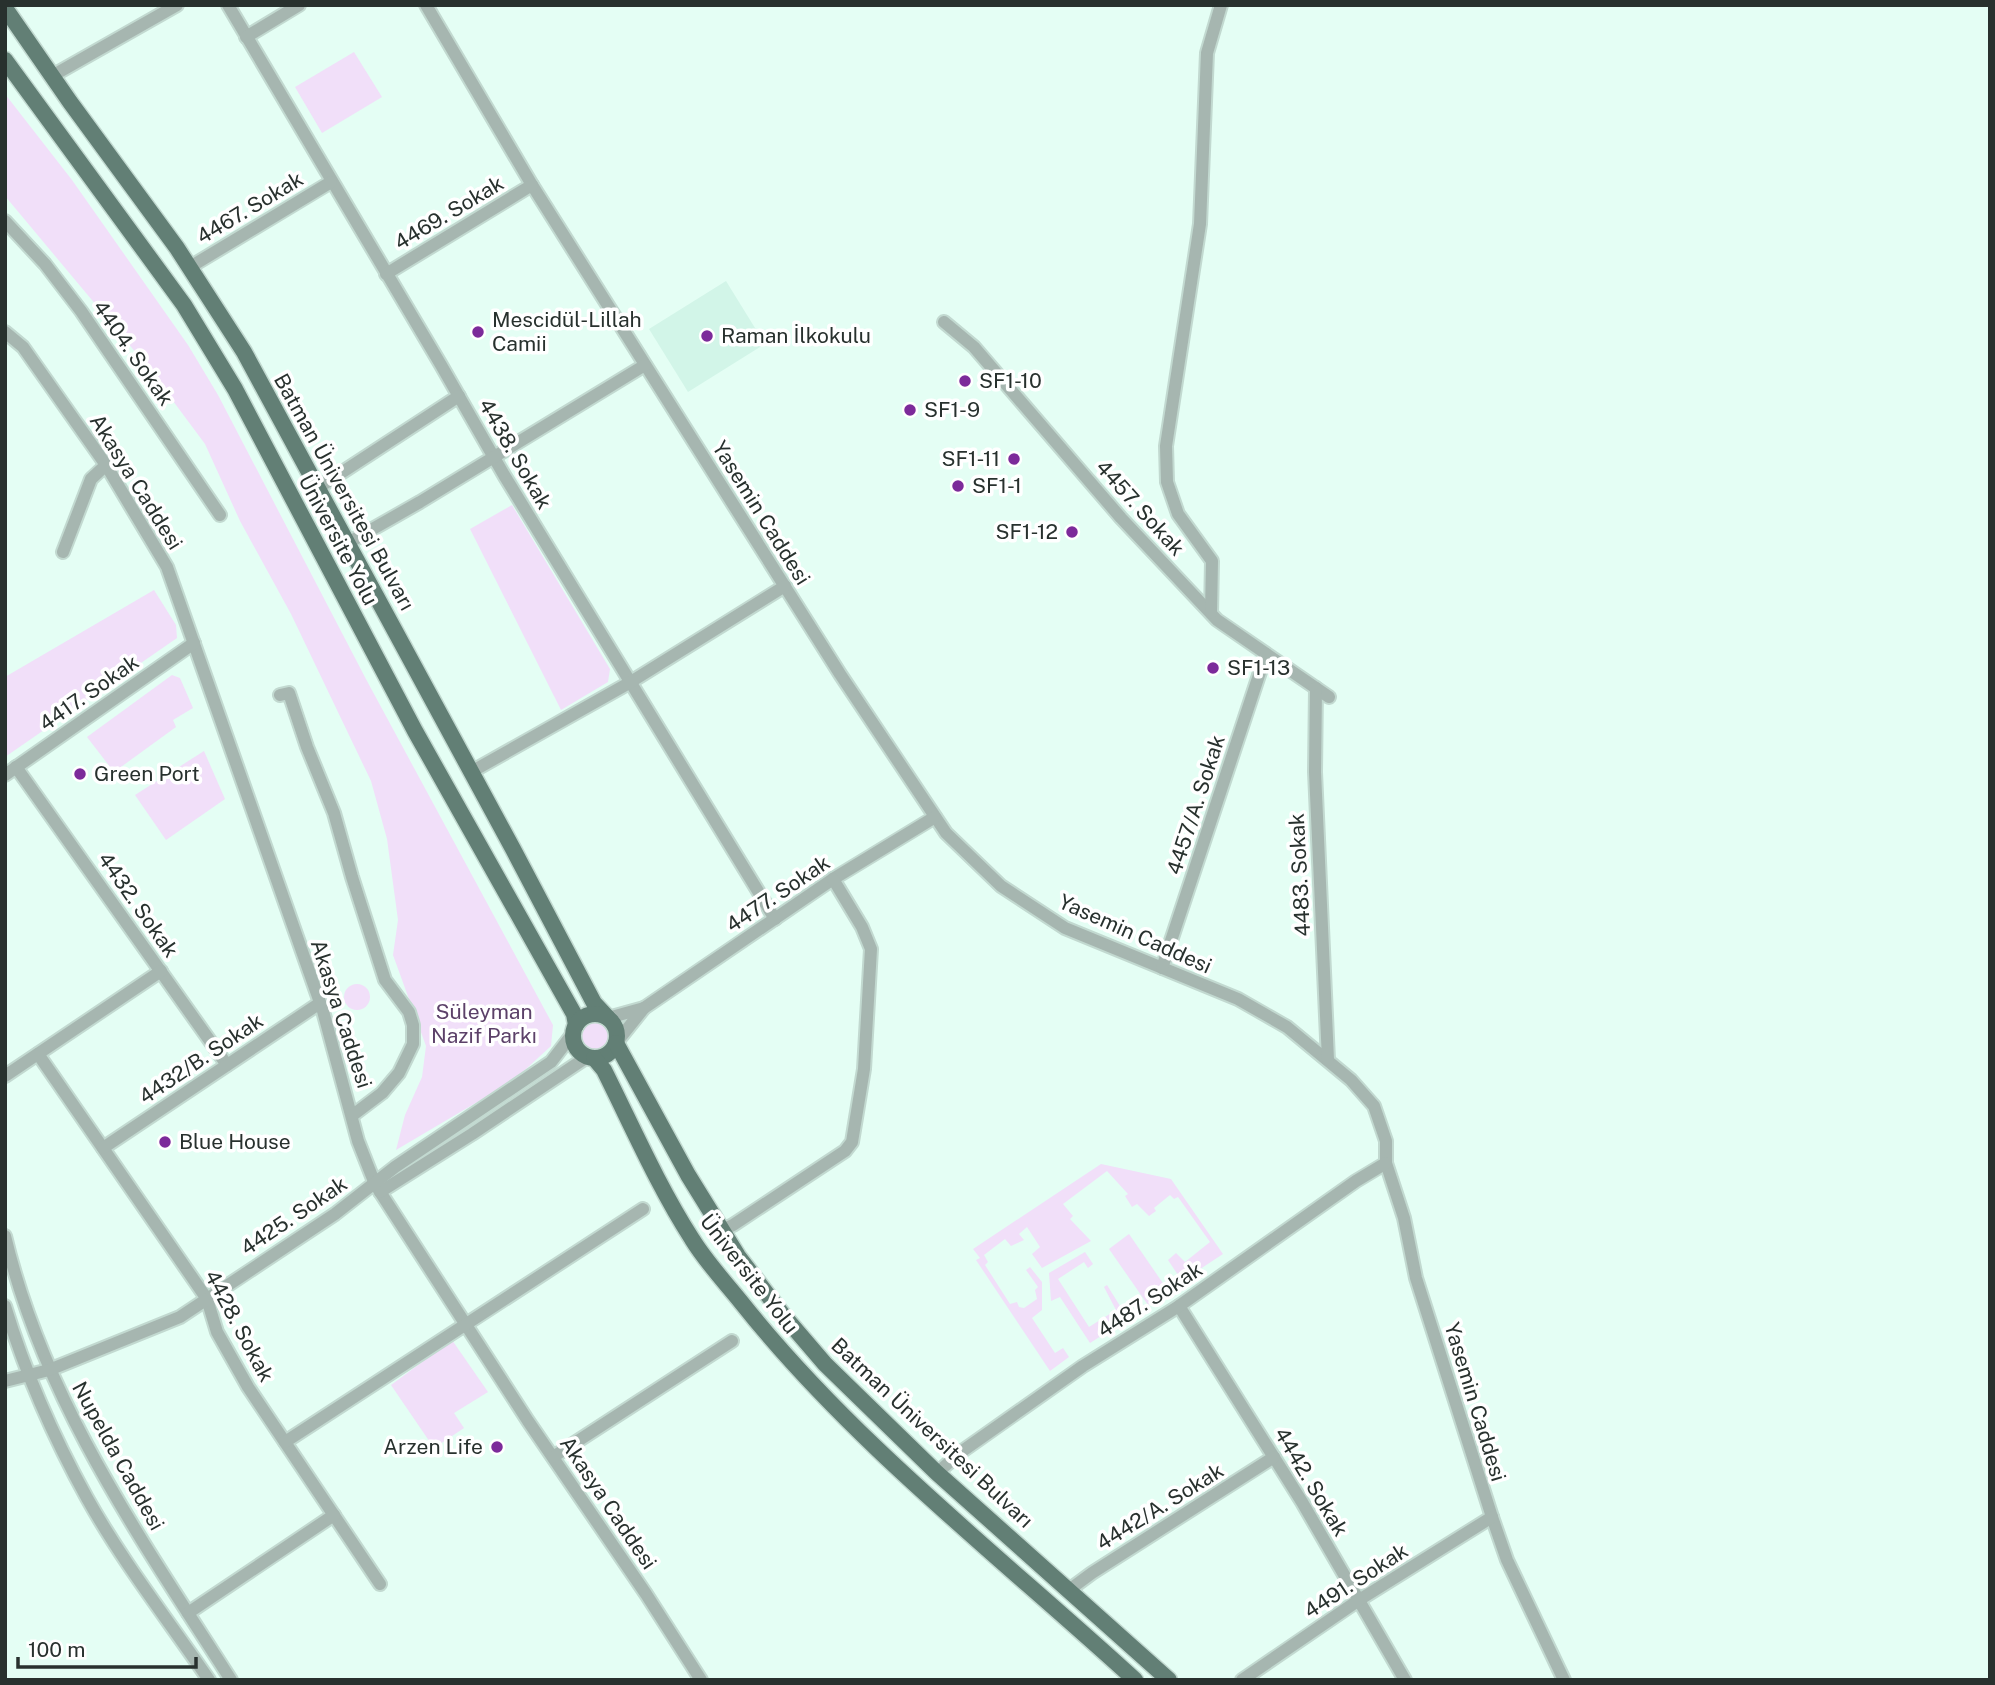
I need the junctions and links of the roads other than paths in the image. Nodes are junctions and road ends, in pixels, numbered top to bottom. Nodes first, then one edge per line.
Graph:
1 (177, 5) edge
2 (228, 5) edge
3 (299, 5) edge
4 (426, 5) edge
5 (1221, 5) edge
6 (5, 8) edge
7 (246, 37) junction
8 (5, 60) edge
9 (52, 76) junction
10 (331, 182) junction
11 (532, 186) junction
12 (5, 220) edge
13 (190, 267) junction
14 (386, 274) junction
15 (944, 322) dead end
16 (5, 332) edge
17 (645, 365) junction
18 (459, 396) junction
19 (494, 457) junction
20 (106, 465) junction
21 (318, 488) junction
22 (220, 515) dead end
23 (348, 543) junction
24 (63, 552) dead end
25 (785, 586) junction
26 (1211, 614) junction
27 (194, 643) junction
28 (1266, 654) junction
29 (629, 683) junction
30 (1316, 688) junction
31 (280, 695) dead end
32 (1329, 697) dead end
33 (11, 771) edge
34 (471, 772) junction
35 (935, 817) junction
36 (832, 879) junction
37 (775, 919) junction
38 (1163, 968) junction
39 (161, 971) junction
40 (320, 1003) junction
41 (645, 1008) junction
42 (608, 1018) junction
43 (575, 1029) junction
44 (616, 1043) junction
45 (38, 1054) junction
46 (591, 1057) junction
47 (1328, 1060) junction
48 (228, 1065) junction
49 (5, 1076) edge
50 (352, 1115) junction
51 (103, 1148) junction
52 (1386, 1163) junction
53 (377, 1188) junction
54 (643, 1209) dead end
55 (722, 1230) junction
56 (5, 1236) edge
57 (207, 1298) junction
58 (5, 1306) edge
59 (1179, 1306) junction
60 (465, 1324) junction
61 (732, 1341) dead end
62 (50, 1370) junction
63 (30, 1374) junction
64 (5, 1381) edge
65 (285, 1442) junction
66 (553, 1457) junction
67 (1274, 1457) junction
68 (937, 1472) junction
69 (334, 1515) junction
70 (1492, 1517) junction
71 (380, 1584) dead end
72 (1069, 1590) junction
73 (1359, 1600) junction
74 (188, 1613) junction
75 (209, 1680) edge
76 (231, 1680) edge
77 (701, 1680) edge
78 (1135, 1680) edge
79 (1169, 1680) edge
80 (1242, 1680) edge
81 (1405, 1680) edge
82 (1564, 1680) edge

1 - 9 street
2 - 7 street, 4438. Sokak
3 - 7 street
4 - 11 street, Yasemin Caddesi
5 - 26 street
6 - 9 main road, Batman Üniversitesi Bulvarı
7 - 10 street, 4438. Sokak
8 - 43 main road, Üniversite Yolu
9 - 13 main road, Batman Üniversitesi Bulvarı
10 - 13 street, 4467. Sokak
10 - 14 street, 4438. Sokak
11 - 14 street, 4469. Sokak
11 - 17 street, Yasemin Caddesi
12 - 22 street, 4404. Sokak
13 - 21 main road, Batman Üniversitesi Bulvarı
14 - 18 street, 4438. Sokak
15 - 26 street, 4457. Sokak
16 - 20 street, Akasya Caddesi
17 - 19 street
17 - 25 street, Yasemin Caddesi
18 - 19 street, 4438. Sokak
18 - 21 street
19 - 23 street
19 - 29 street, 4438. Sokak
20 - 24 street
20 - 27 street, Akasya Caddesi
21 - 23 main road, Batman Üniversitesi Bulvarı
23 - 34 main road, Batman Üniversitesi Bulvarı
25 - 29 street
25 - 35 street, Yasemin Caddesi
26 - 28 street, 4457. Sokak
27 - 33 street, 4417. Sokak
27 - 40 street, Akasya Caddesi
28 - 30 street, 4457. Sokak
28 - 38 street, 4457/A. Sokak
29 - 34 street
29 - 37 street, 4438. Sokak
30 - 32 street, 4457. Sokak
30 - 47 street, 4483. Sokak
31 - 50 street
33 - 39 street, 4432. Sokak
34 - 42 main road, Batman Üniversitesi Bulvarı
35 - 36 street, 4477. Sokak
35 - 38 street, Yasemin Caddesi
36 - 37 street, 4477. Sokak
36 - 55 street
37 - 41 street, 4477. Sokak
38 - 47 street, Yasemin Caddesi
39 - 45 street
39 - 48 street, 4432. Sokak
40 - 48 street, 4432/B. Sokak
40 - 50 street, Akasya Caddesi
41 - 42 street
41 - 44 street
42 - 43 main road
42 - 44 main road
43 - 46 main road
43 - 53 street, 4425. Sokak
44 - 46 main road
44 - 55 main road, Batman Üniversitesi Bulvarı
45 - 49 street
45 - 51 street, 4428. Sokak
46 - 53 street
46 - 78 main road, Üniversite Yolu
47 - 52 street, Yasemin Caddesi
48 - 51 street, 4432/B. Sokak
50 - 53 street, Akasya Caddesi
51 - 57 street, 4428. Sokak
52 - 59 street, 4487. Sokak
52 - 70 street, Yasemin Caddesi
53 - 57 street, 4425. Sokak
53 - 60 street, Akasya Caddesi
54 - 60 street
55 - 68 main road, Batman Üniversitesi Bulvarı
56 - 62 street, Nupelda Caddesi
57 - 62 street, 4425. Sokak
57 - 65 street, 4428. Sokak
58 - 63 street, Nupelda Caddesi
59 - 67 street, 4442. Sokak
59 - 68 street, 4487. Sokak
60 - 65 street
60 - 66 street, Akasya Caddesi
61 - 66 street
62 - 63 street, 4425. Sokak
62 - 74 street, Nupelda Caddesi
63 - 64 street, 4425. Sokak
63 - 75 street, Nupelda Caddesi
65 - 69 street, 4428. Sokak
66 - 77 street, Akasya Caddesi
67 - 72 street, 4442/A. Sokak
67 - 73 street, 4442. Sokak
68 - 72 main road, Batman Üniversitesi Bulvarı
69 - 71 street, 4428. Sokak
69 - 74 street
70 - 73 street, 4491. Sokak
70 - 82 street, Yasemin Caddesi
72 - 79 main road, Batman Üniversitesi Bulvarı
73 - 80 street, 4491. Sokak
73 - 81 street, 4442. Sokak
74 - 76 street, Nupelda Caddesi

